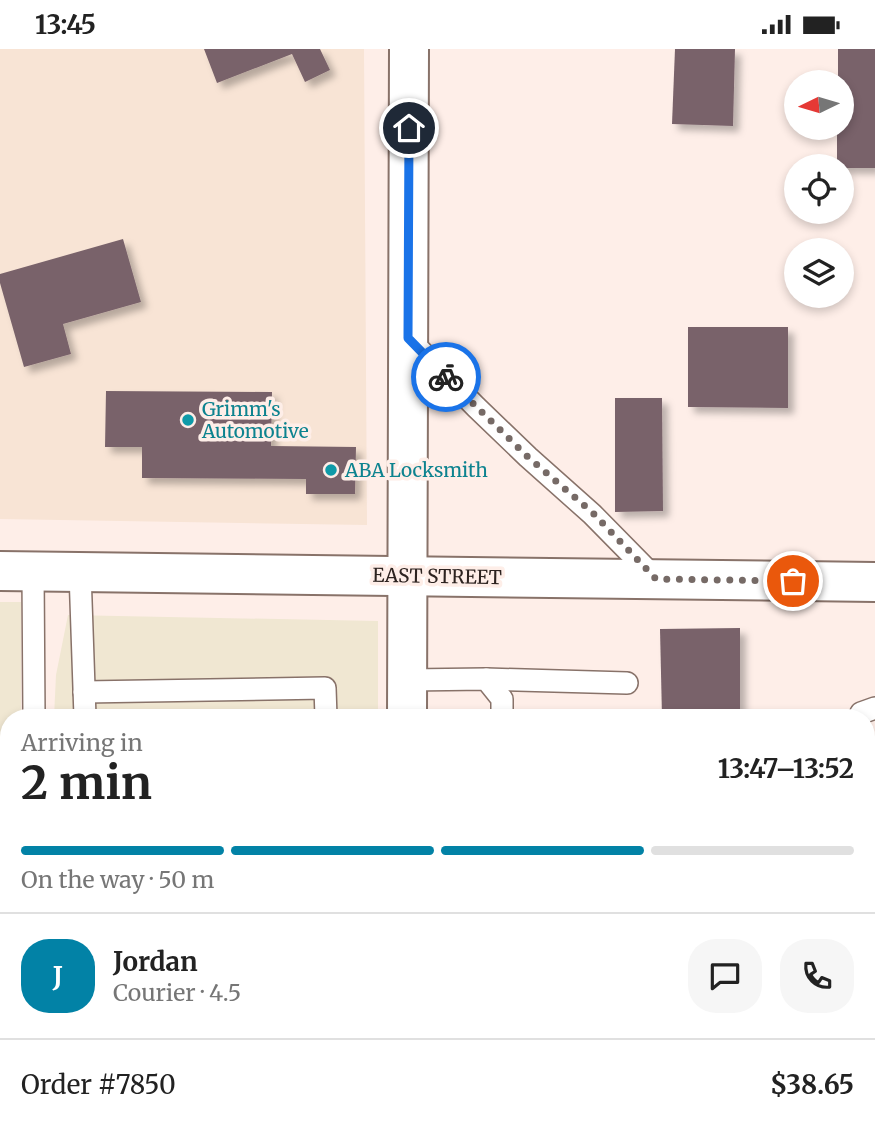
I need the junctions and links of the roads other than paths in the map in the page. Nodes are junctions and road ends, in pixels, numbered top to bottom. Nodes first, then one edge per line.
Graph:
1 (409, 49) edge
2 (408, 338) junction
3 (17, 572) edge
4 (80, 572) junction
5 (408, 576) junction
6 (656, 579) junction
7 (875, 582) edge
8 (486, 680) junction
9 (627, 683) dead end
10 (84, 692) junction
11 (407, 699) edge
12 (33, 709) edge
13 (85, 709) edge
14 (326, 709) edge
15 (502, 709) edge

1 - 2 main road
2 - 5 main road
2 - 6 lane
3 - 4 main road, EAST STREET
3 - 12 lane
4 - 5 main road, EAST STREET
4 - 10 lane
5 - 6 main road, EAST STREET
5 - 11 main road
6 - 7 main road, EAST STREET
8 - 9 lane
8 - 11 lane
8 - 15 lane
10 - 13 lane
10 - 14 lane

